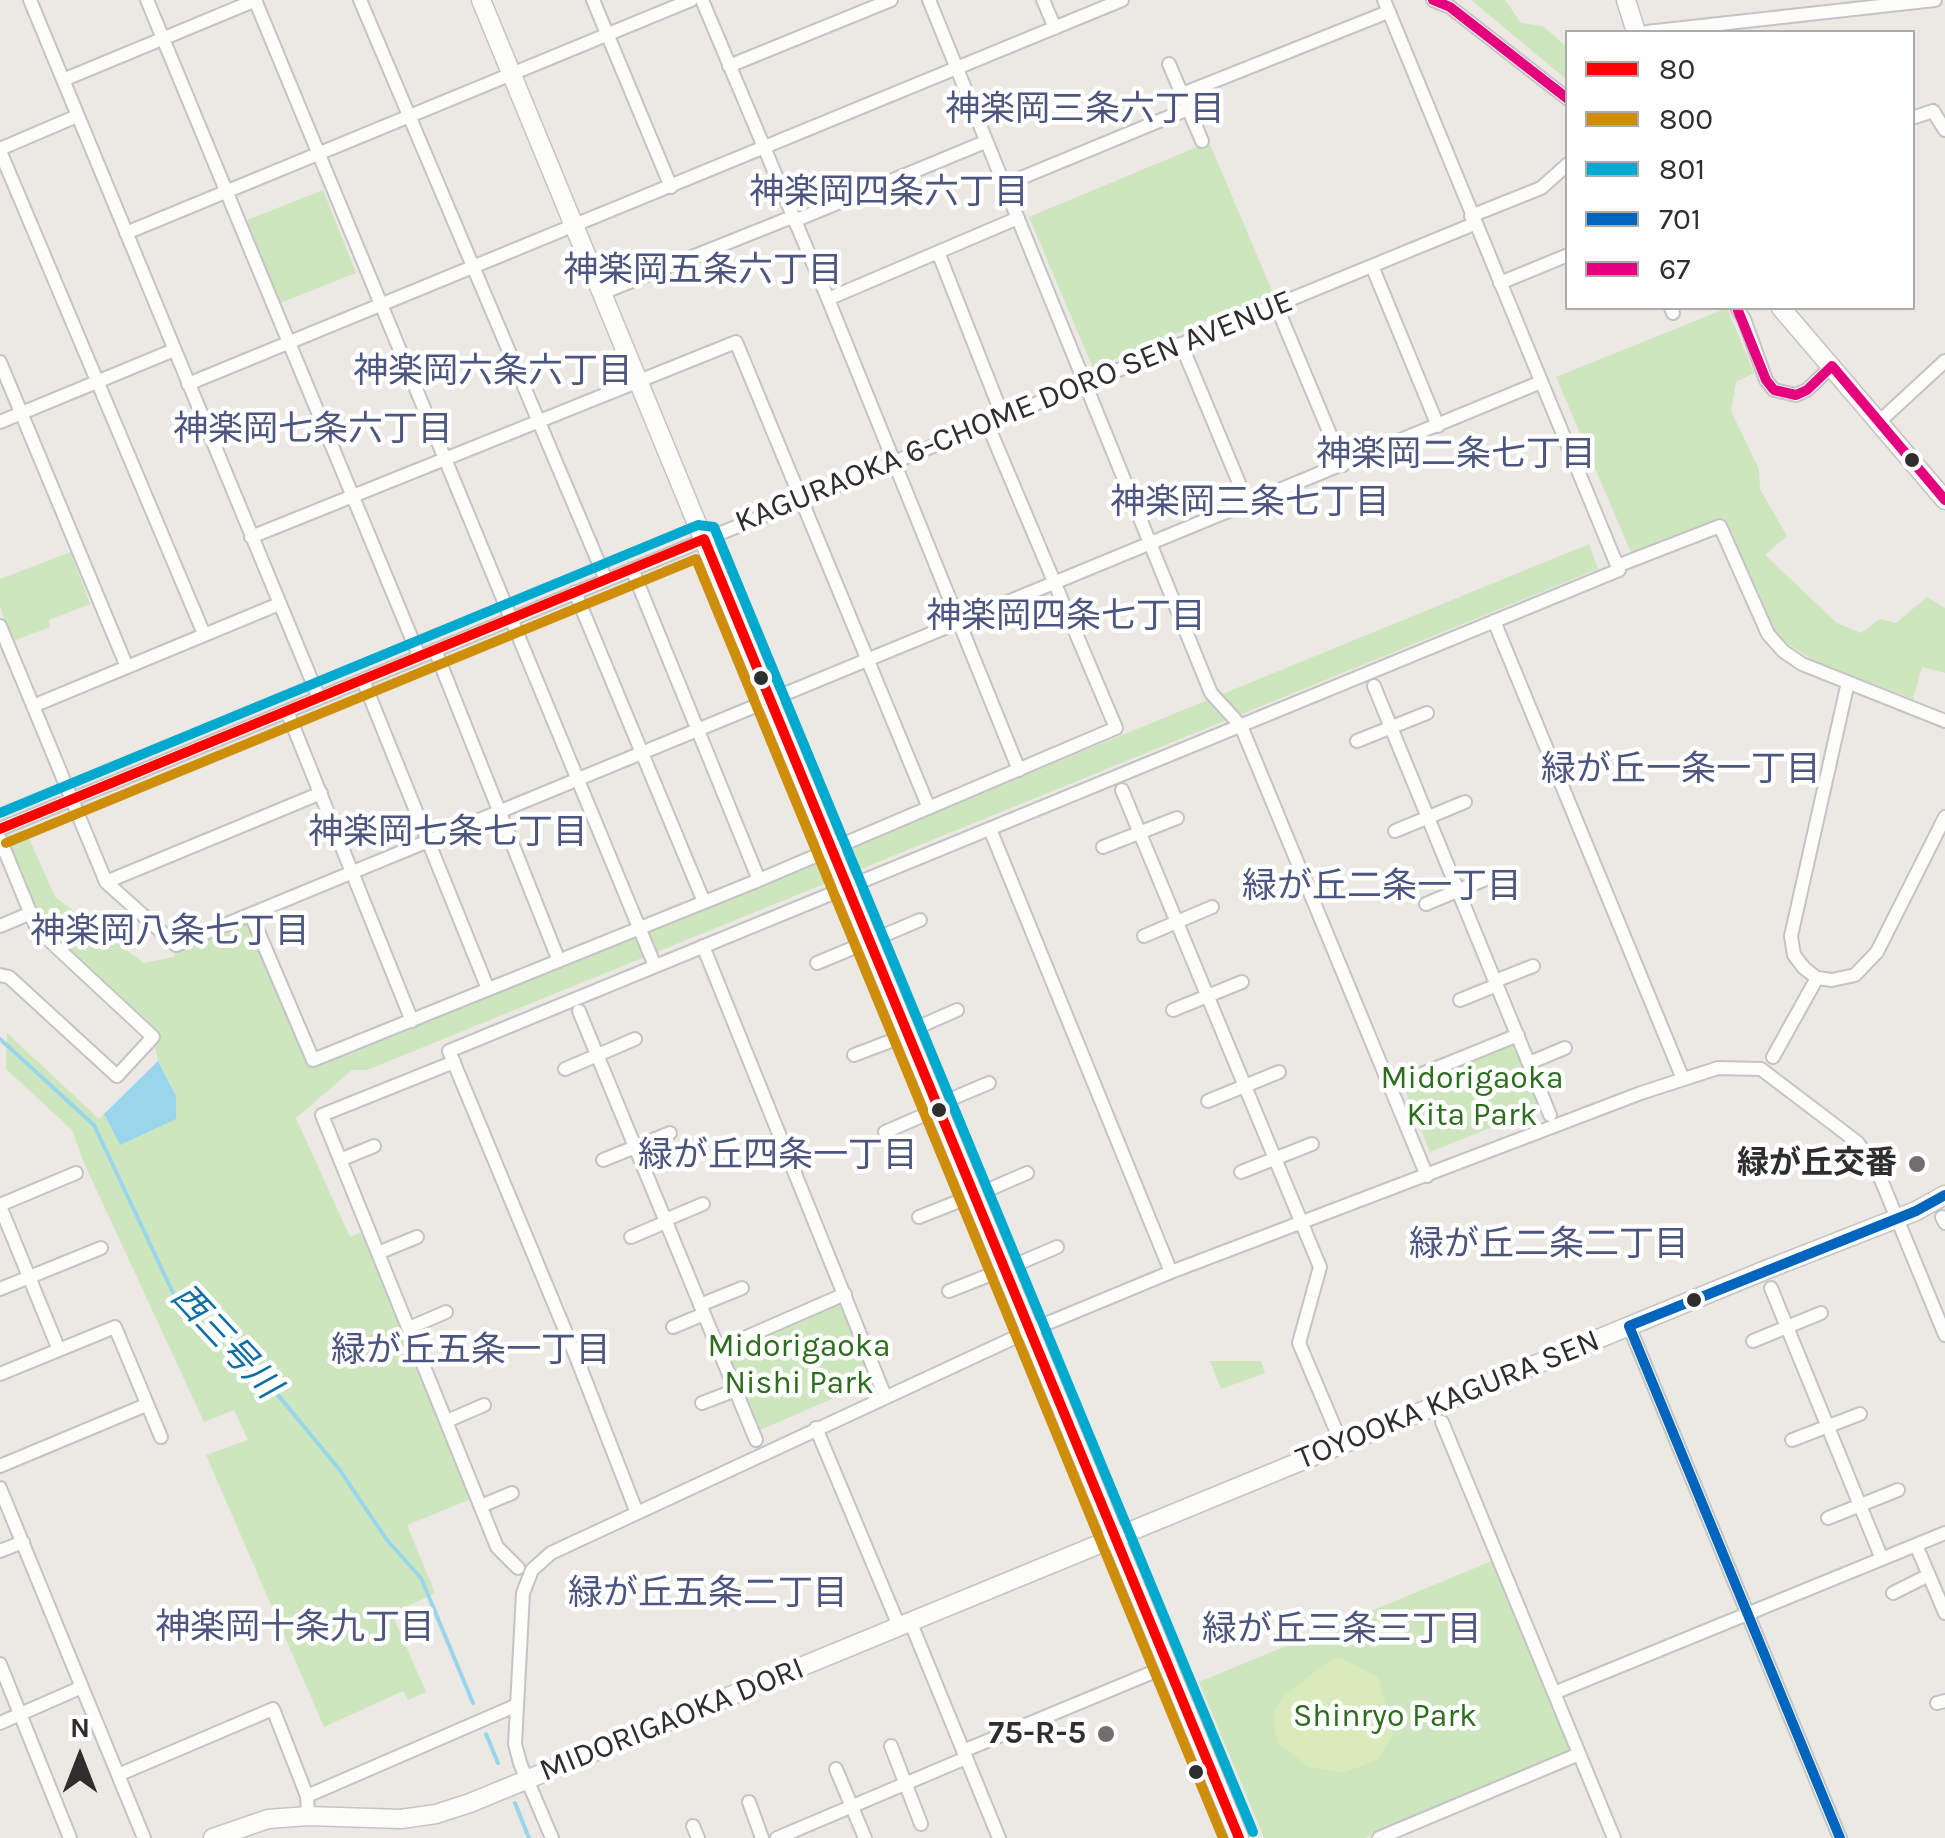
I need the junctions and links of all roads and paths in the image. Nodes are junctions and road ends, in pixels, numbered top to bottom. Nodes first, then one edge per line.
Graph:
1 (30, 0) edge
2 (147, 0) edge
3 (256, 0) edge
4 (360, 0) edge
5 (481, 0) edge
6 (593, 0) edge
7 (691, 0) edge
8 (702, 0) edge
9 (891, 0) edge
10 (929, 0) edge
11 (1044, 0) edge
12 (1122, 0) edge
13 (1433, 0) edge
14 (1626, 0) edge
15 (1935, 0) edge
16 (1386, 6) edge
17 (1055, 28) junction
18 (1635, 30) edge
19 (1665, 30) edge
20 (606, 32) junction
21 (162, 37) junction
22 (1169, 64) dead end
23 (729, 66) junction
24 (956, 69) junction
25 (511, 72) junction
26 (63, 80) junction
27 (1182, 94) junction
28 (1565, 97) edge
29 (1188, 109) junction
30 (77, 116) junction
31 (409, 116) junction
32 (1915, 117) edge
33 (1945, 130) edge
34 (1202, 141) dead end
35 (985, 142) junction
36 (763, 149) junction
37 (0, 150) edge
38 (318, 153) junction
39 (1565, 167) edge
40 (1004, 185) junction
41 (671, 188) junction
42 (227, 190) junction
43 (1018, 218) junction
44 (793, 219) junction
45 (1472, 220) junction
46 (574, 225) junction
47 (126, 232) junction
48 (938, 252) junction
49 (1565, 256) edge
50 (1372, 266) junction
51 (473, 267) junction
52 (1500, 284) junction
53 (602, 293) junction
54 (828, 298) junction
55 (381, 304) junction
56 (1276, 305) junction
57 (1738, 310) edge
58 (1783, 310) edge
59 (289, 344) junction
60 (1181, 344) junction
61 (174, 350) junction
62 (1945, 361) edge
63 (0, 362) edge
64 (1832, 366) junction
65 (638, 380) junction
66 (97, 382) junction
67 (1542, 382) junction
68 (1085, 383) junction
69 (188, 384) junction
70 (21, 414) junction
71 (1002, 417) junction
72 (538, 420) junction
73 (1880, 421) junction
74 (0, 422) edge
75 (987, 424) junction
76 (1438, 426) junction
77 (445, 458) junction
78 (892, 462) junction
79 (1343, 464) junction
80 (352, 496) junction
81 (801, 500) junction
82 (1945, 500) edge
83 (1247, 502) junction
84 (251, 537) junction
85 (704, 540) junction
86 (1151, 542) junction
87 (1617, 566) junction
88 (632, 569) junction
89 (606, 580) junction
90 (1056, 581) junction
91 (575, 592) junction
92 (279, 604) junction
93 (511, 618) junction
94 (1494, 621) junction
95 (960, 622) junction
96 (0, 626) edge
97 (204, 634) junction
98 (435, 650) junction
99 (419, 656) junction
100 (868, 659) junction
101 (127, 667) junction
102 (364, 680) junction
103 (1848, 682) junction
104 (1374, 686) dead end
105 (320, 698) junction
106 (770, 700) junction
107 (33, 706) junction
108 (287, 711) junction
109 (1427, 713) dead end
110 (1945, 721) edge
111 (1241, 726) junction
112 (1391, 728) junction
113 (699, 730) junction
114 (1358, 742) dead end
115 (642, 753) junction
116 (1019, 770) junction
117 (578, 780) junction
118 (1122, 790) dead end
119 (321, 792) junction
120 (72, 800) junction
121 (1466, 802) dead end
122 (929, 808) junction
123 (500, 811) junction
124 (1945, 817) edge
125 (1177, 818) dead end
126 (1428, 818) junction
127 (990, 828) junction
128 (0, 829) edge
129 (1395, 831) dead end
130 (1140, 833) junction
131 (0, 839) edge
132 (428, 842) junction
133 (1103, 847) dead end
134 (831, 848) junction
135 (352, 873) junction
136 (1495, 875) dead end
137 (759, 880) junction
138 (106, 882) junction
139 (848, 888) junction
140 (1458, 890) junction
141 (704, 902) junction
142 (1426, 904) dead end
143 (1212, 907) dead end
144 (31, 913) junction
145 (251, 915) junction
146 (920, 920) dead end
147 (1176, 922) junction
148 (0, 926) edge
149 (640, 929) junction
150 (887, 934) dead end
151 (1144, 936) dead end
152 (704, 946) junction
153 (852, 948) dead end
154 (559, 961) junction
155 (816, 963) dead end
156 (655, 966) junction
157 (1533, 966) dead end
158 (0, 975) edge
159 (1817, 978) junction
160 (1242, 982) dead end
161 (1496, 983) junction
162 (488, 990) junction
163 (1207, 996) junction
164 (1460, 1000) dead end
165 (957, 1010) dead end
166 (1173, 1010) dead end
167 (579, 1011) dead end
168 (412, 1021) junction
169 (922, 1025) dead end
170 (1518, 1036) junction
171 (636, 1040) dead end
172 (891, 1041) dead end
173 (1565, 1048) dead end
174 (597, 1055) junction
175 (854, 1055) dead end
176 (1773, 1057) dead end
177 (454, 1062) junction
178 (1529, 1063) junction
179 (565, 1068) dead end
180 (1279, 1072) dead end
181 (1683, 1078) junction
182 (990, 1083) dead end
183 (1244, 1086) junction
184 (1390, 1087) junction
185 (952, 1098) dead end
186 (1208, 1101) dead end
187 (1550, 1114) dead end
188 (922, 1116) dead end
189 (885, 1132) dead end
190 (670, 1133) dead end
191 (1312, 1144) dead end
192 (374, 1146) dead end
193 (635, 1147) junction
194 (1274, 1158) junction
195 (340, 1160) junction
196 (603, 1160) dead end
197 (1242, 1172) dead end
198 (76, 1173) dead end
199 (1027, 1173) dead end
200 (1427, 1176) junction
201 (990, 1189) dead end
202 (1945, 1195) edge
203 (957, 1202) dead end
204 (703, 1204) dead end
205 (0, 1206) edge
206 (919, 1217) dead end
207 (1897, 1218) junction
208 (666, 1221) junction
209 (1302, 1225) junction
210 (417, 1237) dead end
211 (631, 1237) dead end
212 (1057, 1247) dead end
213 (101, 1248) dead end
214 (378, 1253) junction
215 (1022, 1262) dead end
216 (1172, 1272) junction
217 (987, 1276) dead end
218 (29, 1277) junction
219 (742, 1288) dead end
220 (1771, 1288) dead end
221 (0, 1289) edge
222 (948, 1291) dead end
223 (845, 1294) junction
224 (702, 1310) junction
225 (446, 1312) dead end
226 (1821, 1313) dead end
227 (673, 1326) dead end
228 (1629, 1326) junction
229 (1786, 1327) junction
230 (409, 1328) junction
231 (1031, 1330) junction
232 (1945, 1335) edge
233 (1753, 1342) dead end
234 (718, 1349) junction
235 (59, 1350) junction
236 (0, 1374) edge
237 (736, 1390) junction
238 (885, 1396) junction
239 (702, 1403) dead end
240 (484, 1405) dead end
241 (146, 1406) junction
242 (1860, 1414) dead end
243 (447, 1421) junction
244 (1442, 1422) dead end
245 (1827, 1426) junction
246 (816, 1428) junction
247 (1335, 1428) dead end
248 (160, 1437) dead end
249 (756, 1440) dead end
250 (1792, 1440) dead end
251 (0, 1466) edge
252 (0, 1488) edge
253 (1898, 1490) dead end
254 (512, 1493) dead end
255 (481, 1506) junction
256 (1860, 1506) junction
257 (637, 1513) junction
258 (1828, 1518) dead end
259 (1945, 1534) edge
260 (1116, 1537) junction
261 (23, 1542) junction
262 (1916, 1545) junction
263 (0, 1552) edge
264 (1882, 1559) junction
265 (518, 1568) dead end
266 (1929, 1576) junction
267 (1893, 1593) dead end
268 (1945, 1613) edge
269 (1748, 1615) junction
270 (904, 1624) junction
271 (0, 1664) edge
272 (1151, 1673) dead end
273 (82, 1688) junction
274 (1554, 1693) junction
275 (517, 1705) junction
276 (20, 1715) junction
277 (0, 1723) edge
278 (891, 1746) dead end
279 (965, 1754) junction
280 (1580, 1754) junction
281 (836, 1770) dead end
282 (118, 1775) junction
283 (526, 1779) junction
284 (906, 1784) junction
285 (307, 1796) junction
286 (748, 1802) dead end
287 (852, 1806) junction
288 (308, 1816) junction
289 (921, 1824) dead end
290 (70, 1838) edge
291 (144, 1838) edge
292 (213, 1838) edge
293 (552, 1838) edge
294 (762, 1838) edge
295 (777, 1838) edge
296 (866, 1838) edge
297 (999, 1838) edge
298 (1239, 1838) edge
299 (1379, 1838) edge
300 (1614, 1838) edge
301 (1840, 1838) edge

1 - 26 street
2 - 21 street
3 - 21 street
3 - 38 street
4 - 31 street
5 - 25 street
6 - 20 street
7 - 20 street
8 - 23 street
9 - 23 street
10 - 24 street
11 - 17 street
12 - 17 street
13 - 28 street
14 - 18 street
15 - 19 street
16 - 27 street
16 - 45 street
17 - 24 street
20 - 25 street
20 - 41 street
21 - 26 street
21 - 42 street
22 - 27 street
23 - 36 street
24 - 35 street
24 - 36 street
25 - 31 street
25 - 46 street
26 - 30 street
27 - 29 street
29 - 34 street
29 - 40 street
30 - 37 street
30 - 47 street
31 - 38 street
31 - 51 street
32 - 33 street
35 - 40 street
35 - 44 street
36 - 41 street
36 - 44 street
37 - 66 street
38 - 42 street
38 - 55 street
39 - 45 street, KAGURAOKA 6-CHOME DORO SEN AVENUE
40 - 43 street
41 - 46 street
42 - 47 street
42 - 59 street
43 - 48 street
43 - 68 street
44 - 53 street
44 - 54 street
45 - 50 street, KAGURAOKA 6-CHOME DORO SEN AVENUE
45 - 52 street
46 - 51 street
46 - 53 street
47 - 61 street
48 - 54 street
48 - 71 street
49 - 52 street
50 - 56 street, KAGURAOKA 6-CHOME DORO SEN AVENUE
50 - 76 street
51 - 55 street
51 - 72 street
52 - 67 street
53 - 65 street
54 - 78 street
55 - 59 street
55 - 77 street
56 - 60 street, KAGURAOKA 6-CHOME DORO SEN AVENUE
56 - 79 street
57 - 64 street
58 - 64 street
59 - 69 street
59 - 80 street
60 - 68 street, KAGURAOKA 6-CHOME DORO SEN AVENUE
60 - 83 street
61 - 66 street
61 - 69 street
62 - 73 street
63 - 70 street
64 - 73 street
65 - 72 street
65 - 81 street
65 - 85 street
66 - 70 street
66 - 97 street
67 - 76 street
67 - 87 street
68 - 71 street, KAGURAOKA 6-CHOME DORO SEN AVENUE
68 - 86 street
69 - 84 street
70 - 74 street
70 - 101 street
71 - 75 street, KAGURAOKA 6-CHOME DORO SEN AVENUE
72 - 77 street
72 - 89 street
73 - 82 street
75 - 78 street, KAGURAOKA 6-CHOME DORO SEN AVENUE
75 - 90 street
76 - 79 street
77 - 80 street
77 - 93 street
78 - 81 street, KAGURAOKA 6-CHOME DORO SEN AVENUE
78 - 95 street
79 - 83 street
80 - 84 street
80 - 99 street
81 - 85 street, KAGURAOKA 6-CHOME DORO SEN AVENUE
81 - 100 street
83 - 86 street
84 - 92 street
85 - 88 street, KAGURAOKA 6-CHOME DORO SEN AVENUE
85 - 106 street
86 - 90 street
86 - 111 street
87 - 94 street
87 - 103 street
88 - 89 street, KAGURAOKA 6-CHOME DORO SEN AVENUE
88 - 113 street
89 - 91 street, KAGURAOKA 6-CHOME DORO SEN AVENUE
90 - 95 street
90 - 116 street
91 - 93 street, KAGURAOKA 6-CHOME DORO SEN AVENUE
91 - 115 street
92 - 97 street
92 - 105 street
93 - 98 street, KAGURAOKA 6-CHOME DORO SEN AVENUE
93 - 117 street
94 - 111 street
94 - 181 street
95 - 100 street
95 - 116 street
96 - 107 street
97 - 101 street
98 - 99 street, KAGURAOKA 6-CHOME DORO SEN AVENUE
98 - 123 street
99 - 102 street, KAGURAOKA 6-CHOME DORO SEN AVENUE
100 - 106 street
100 - 122 street
101 - 107 street
102 - 105 street, KAGURAOKA 6-CHOME DORO SEN AVENUE
102 - 132 street
103 - 110 street
103 - 159 street
104 - 112 street
105 - 108 street, KAGURAOKA 6-CHOME DORO SEN AVENUE
106 - 113 street
106 - 134 street
107 - 120 street
108 - 119 street
108 - 120 street, KAGURAOKA 6-CHOME DORO SEN AVENUE
109 - 112 street
111 - 127 street
111 - 184 street
112 - 114 street
112 - 126 street
113 - 115 street
113 - 137 street
115 - 117 street
115 - 141 street
116 - 122 street
117 - 123 street
117 - 149 street
118 - 130 street
119 - 135 street
119 - 138 street
120 - 128 street, KAGURAOKA 6-CHOME DORO SEN AVENUE
120 - 138 street
121 - 126 street
122 - 134 street
123 - 132 street
123 - 154 street
124 - 159 street
125 - 130 street
126 - 129 street
126 - 140 street
127 - 139 street
127 - 216 street
130 - 133 street
130 - 147 street
131 - 144 street
132 - 135 street
132 - 162 street
134 - 137 street
134 - 139 street
135 - 145 street
135 - 168 street
136 - 140 street
137 - 141 street
138 - 145 street
139 - 152 street
139 - 231 street
140 - 142 street
140 - 161 street
141 - 149 street
143 - 147 street
144 - 148 street
144 - 158 street
145 - 168 street
146 - 150 street
147 - 151 street
147 - 163 street
149 - 154 street
149 - 156 street
152 - 156 street
152 - 223 street
153 - 155 street
154 - 162 street
156 - 177 street
157 - 161 street
159 - 176 street
160 - 163 street
161 - 164 street
161 - 170 street
162 - 168 street
163 - 166 street
163 - 183 street
165 - 169 street
167 - 174 street
170 - 178 street
170 - 184 street
171 - 174 street
172 - 175 street
173 - 178 street
174 - 179 street
174 - 193 street
177 - 195 street
177 - 257 street
178 - 187 street
180 - 183 street
181 - 200 street
181 - 207 street
182 - 185 street
183 - 186 street
183 - 194 street
184 - 200 street
188 - 189 street
190 - 193 street
191 - 194 street
192 - 195 street
193 - 196 street
193 - 208 street
194 - 197 street
194 - 209 street
195 - 214 street
198 - 205 street
199 - 201 street
200 - 209 street
202 - 207 street, TOYOOKA KAGURA SEN
203 - 206 street
204 - 208 street
205 - 218 street
207 - 228 street, TOYOOKA KAGURA SEN
207 - 232 street
208 - 211 street
208 - 224 street
209 - 216 street
209 - 247 street
210 - 214 street
212 - 215 street
213 - 218 street
214 - 230 street
216 - 231 street
217 - 222 street
218 - 221 street
218 - 235 street
219 - 224 street
220 - 229 street
223 - 234 street
223 - 238 street
224 - 227 street
224 - 234 street
225 - 230 street
226 - 229 street
228 - 260 street, TOYOOKA KAGURA SEN
228 - 269 street
229 - 233 street
229 - 245 street
230 - 243 street
231 - 238 street
231 - 260 street
234 - 237 street
235 - 236 street
235 - 241 street
237 - 239 street
237 - 249 street
238 - 246 street
240 - 243 street
241 - 248 street
241 - 251 street
242 - 245 street
243 - 255 street
244 - 274 street
245 - 250 street
245 - 256 street
246 - 257 street
246 - 270 street
252 - 261 street
253 - 256 street
254 - 255 street
255 - 265 street
256 - 258 street
256 - 264 street
257 - 275 street
259 - 262 street
260 - 270 street, MIDORIGAOKA DORI
260 - 298 street
261 - 263 street
261 - 273 street
262 - 264 street
262 - 266 street
264 - 269 street
266 - 267 street
266 - 268 street
269 - 274 street
269 - 301 street
270 - 279 street
270 - 283 street, MIDORIGAOKA DORI
271 - 276 street
272 - 279 street
273 - 276 street
273 - 282 street
274 - 280 street
275 - 283 street
275 - 285 street
276 - 277 street
276 - 290 street
278 - 284 street
279 - 284 street
279 - 297 street
280 - 299 street
280 - 300 street
281 - 287 street
282 - 285 street
282 - 291 street
283 - 288 street, MIDORIGAOKA DORI
283 - 293 street
284 - 287 street
284 - 289 street
285 - 288 street
286 - 294 street
287 - 295 street
287 - 296 street
288 - 292 street, MIDORIGAOKA DORI

